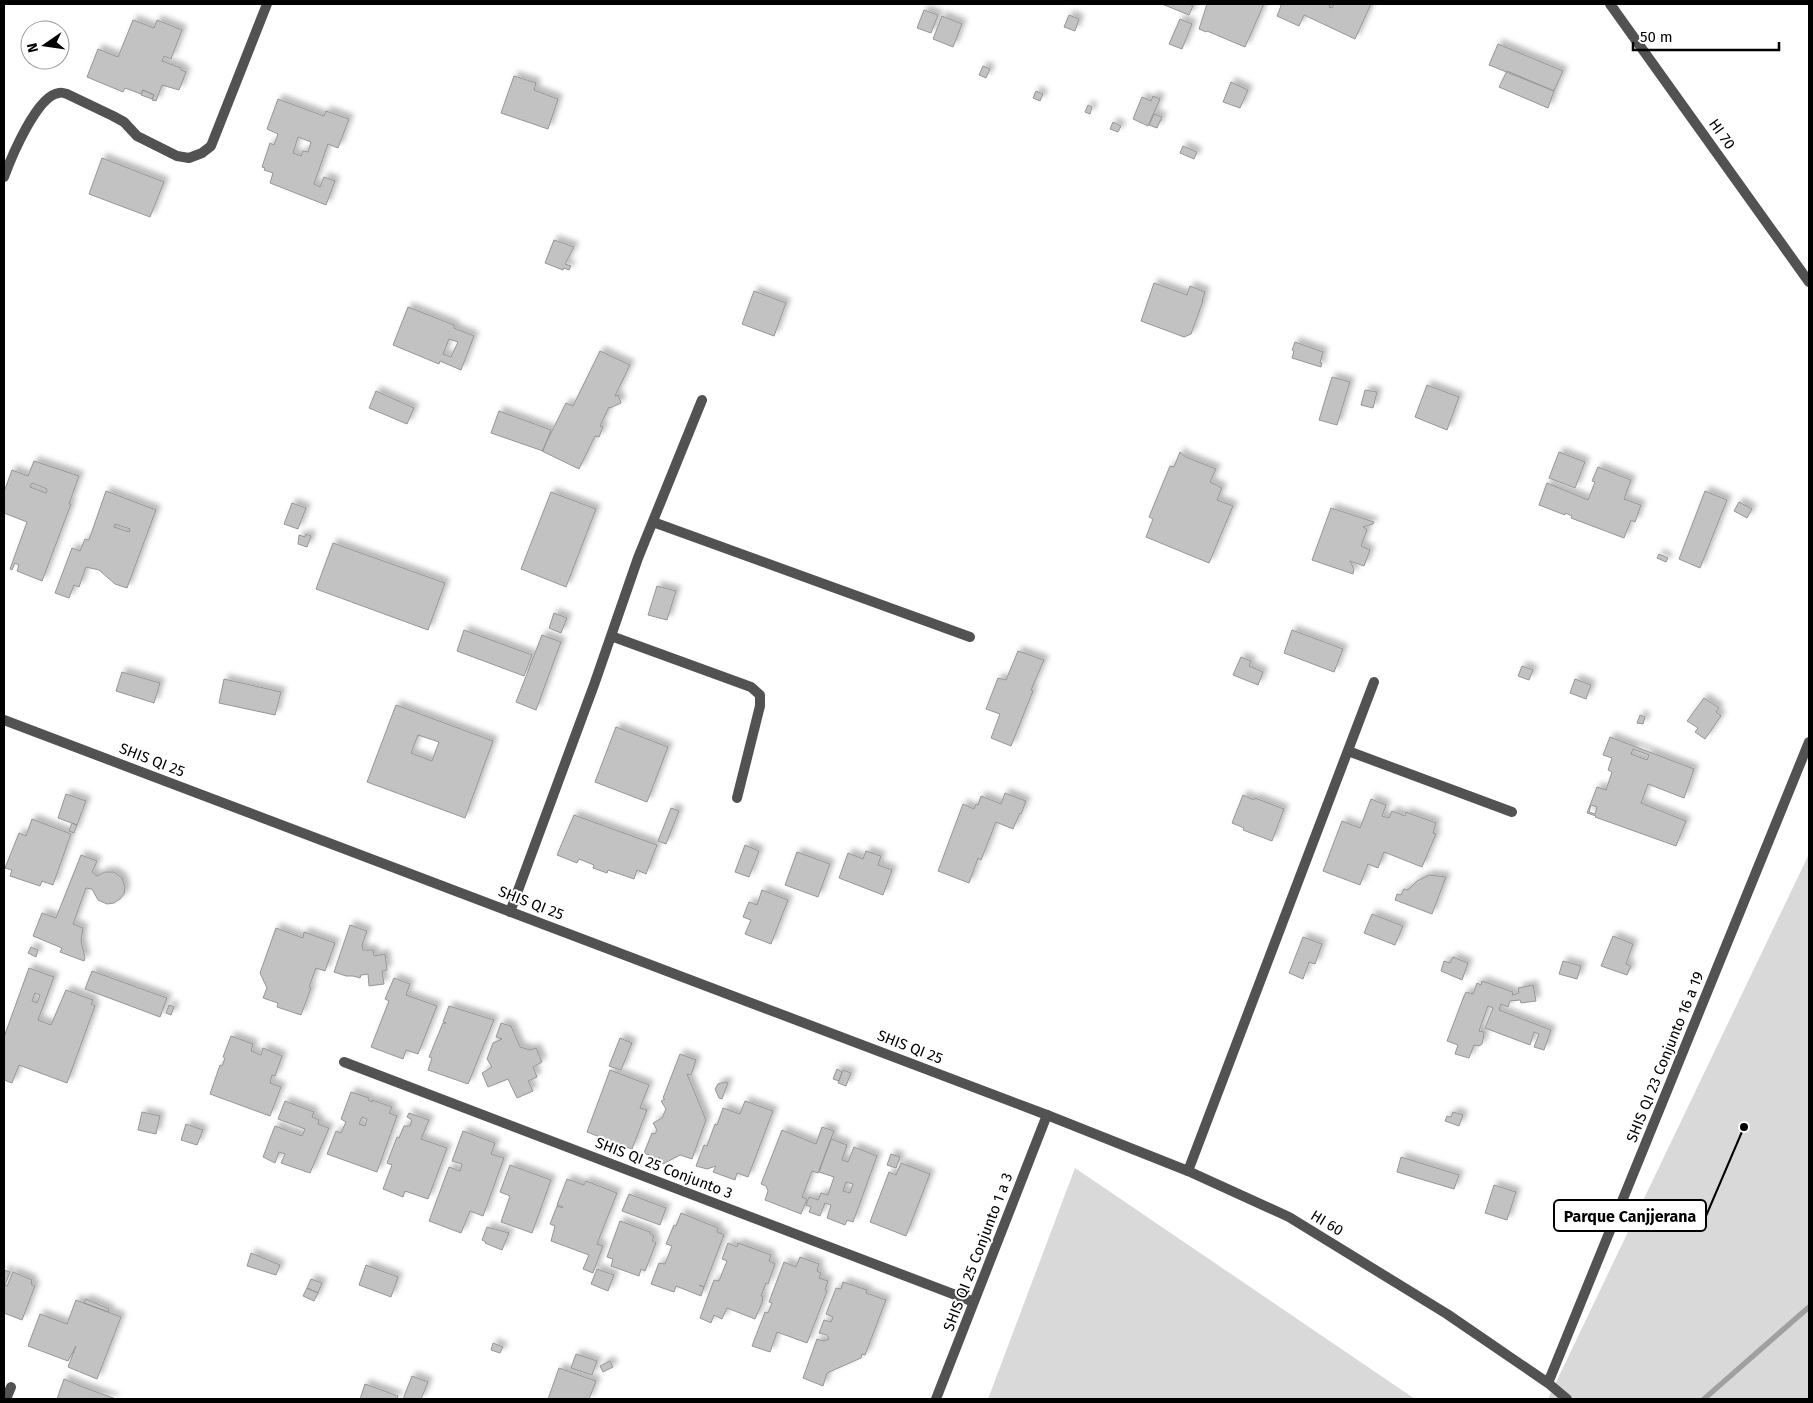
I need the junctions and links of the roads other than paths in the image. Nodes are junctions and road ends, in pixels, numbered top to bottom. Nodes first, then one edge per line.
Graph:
1 (267, 4) edge
2 (1610, 4) edge
3 (4, 177) edge
4 (1809, 282) edge
5 (702, 400) dead end
6 (652, 522) junction
7 (611, 636) junction
8 (970, 637) dead end
9 (1374, 682) dead end
10 (4, 720) edge
11 (1809, 742) edge
12 (1348, 751) junction
13 (738, 798) dead end
14 (1512, 812) dead end
15 (510, 912) junction
16 (344, 1062) dead end
17 (1047, 1115) junction
18 (1188, 1170) junction
19 (974, 1302) junction
20 (1548, 1383) junction
21 (11, 1387) dead end
22 (6, 1399) edge
23 (936, 1399) edge
24 (1567, 1399) edge

1 - 3 street
2 - 4 street, HI 70
5 - 6 street
6 - 7 street
6 - 8 street
7 - 13 street
7 - 15 street
9 - 12 street
10 - 15 street, SHIS QI 25
11 - 20 street, SHIS QI 23 Conjunto 16 a 19
12 - 14 street
12 - 18 street
15 - 17 street, SHIS QI 25
16 - 19 street, SHIS QI 25 Conjunto 3
17 - 18 street, HI 60
17 - 19 street, SHIS QI 25 Conjunto 1 a 3
18 - 20 street, HI 60
19 - 23 street, SHIS QI 25 Conjunto 1 a 3
20 - 24 street, HI 60
21 - 22 street

